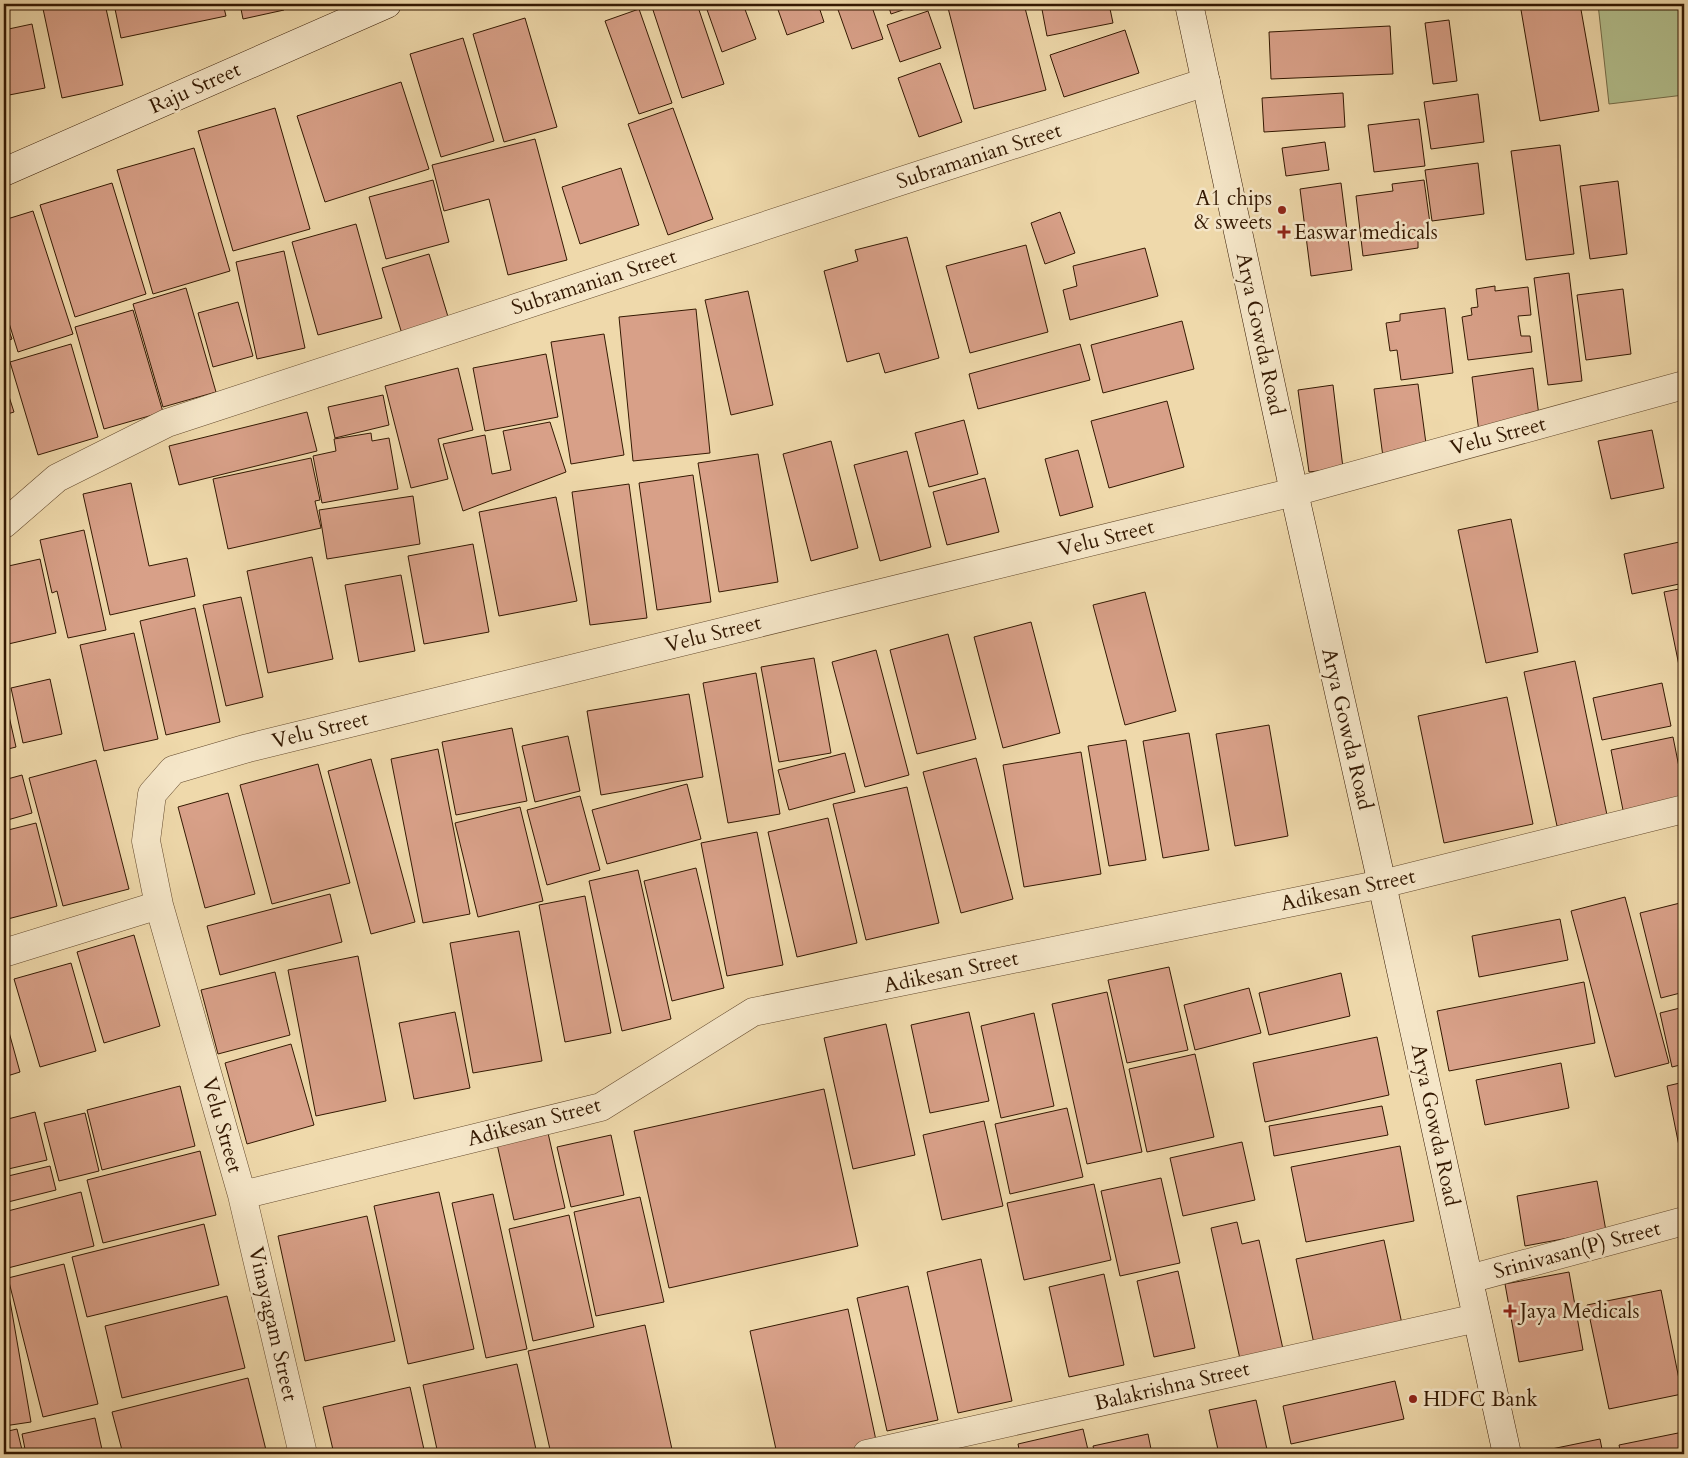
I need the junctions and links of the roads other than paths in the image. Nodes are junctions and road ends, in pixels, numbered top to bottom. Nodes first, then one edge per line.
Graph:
1 (387, 4) edge
2 (1189, 4) edge
3 (1206, 82) junction
4 (4, 172) edge
5 (1684, 385) edge
6 (1294, 492) junction
7 (4, 524) edge
8 (1684, 808) edge
9 (1382, 884) junction
10 (159, 905) junction
11 (4, 953) edge
12 (242, 1195) junction
13 (1684, 1221) edge
14 (1469, 1279) junction
15 (1477, 1318) junction
16 (303, 1454) edge
17 (867, 1454) edge
18 (1507, 1454) edge

1 - 4 street, Raju Street
2 - 3 street, Arya Gowda Road
3 - 6 street, Arya Gowda Road
3 - 7 street, Subramanian Street
5 - 6 street, Velu Street
6 - 9 street, Arya Gowda Road
6 - 10 street, Velu Street
8 - 9 street, Adikesan Street
9 - 12 street, Adikesan Street
9 - 14 street, Arya Gowda Road
10 - 11 street
10 - 12 street, Velu Street
12 - 16 street, Vinayagam Street
13 - 14 street, Srinivasan(P) Street
14 - 15 street, Arya Gowda Road
15 - 17 street, Balakrishna Street
15 - 18 street, Arya Gowda Road

